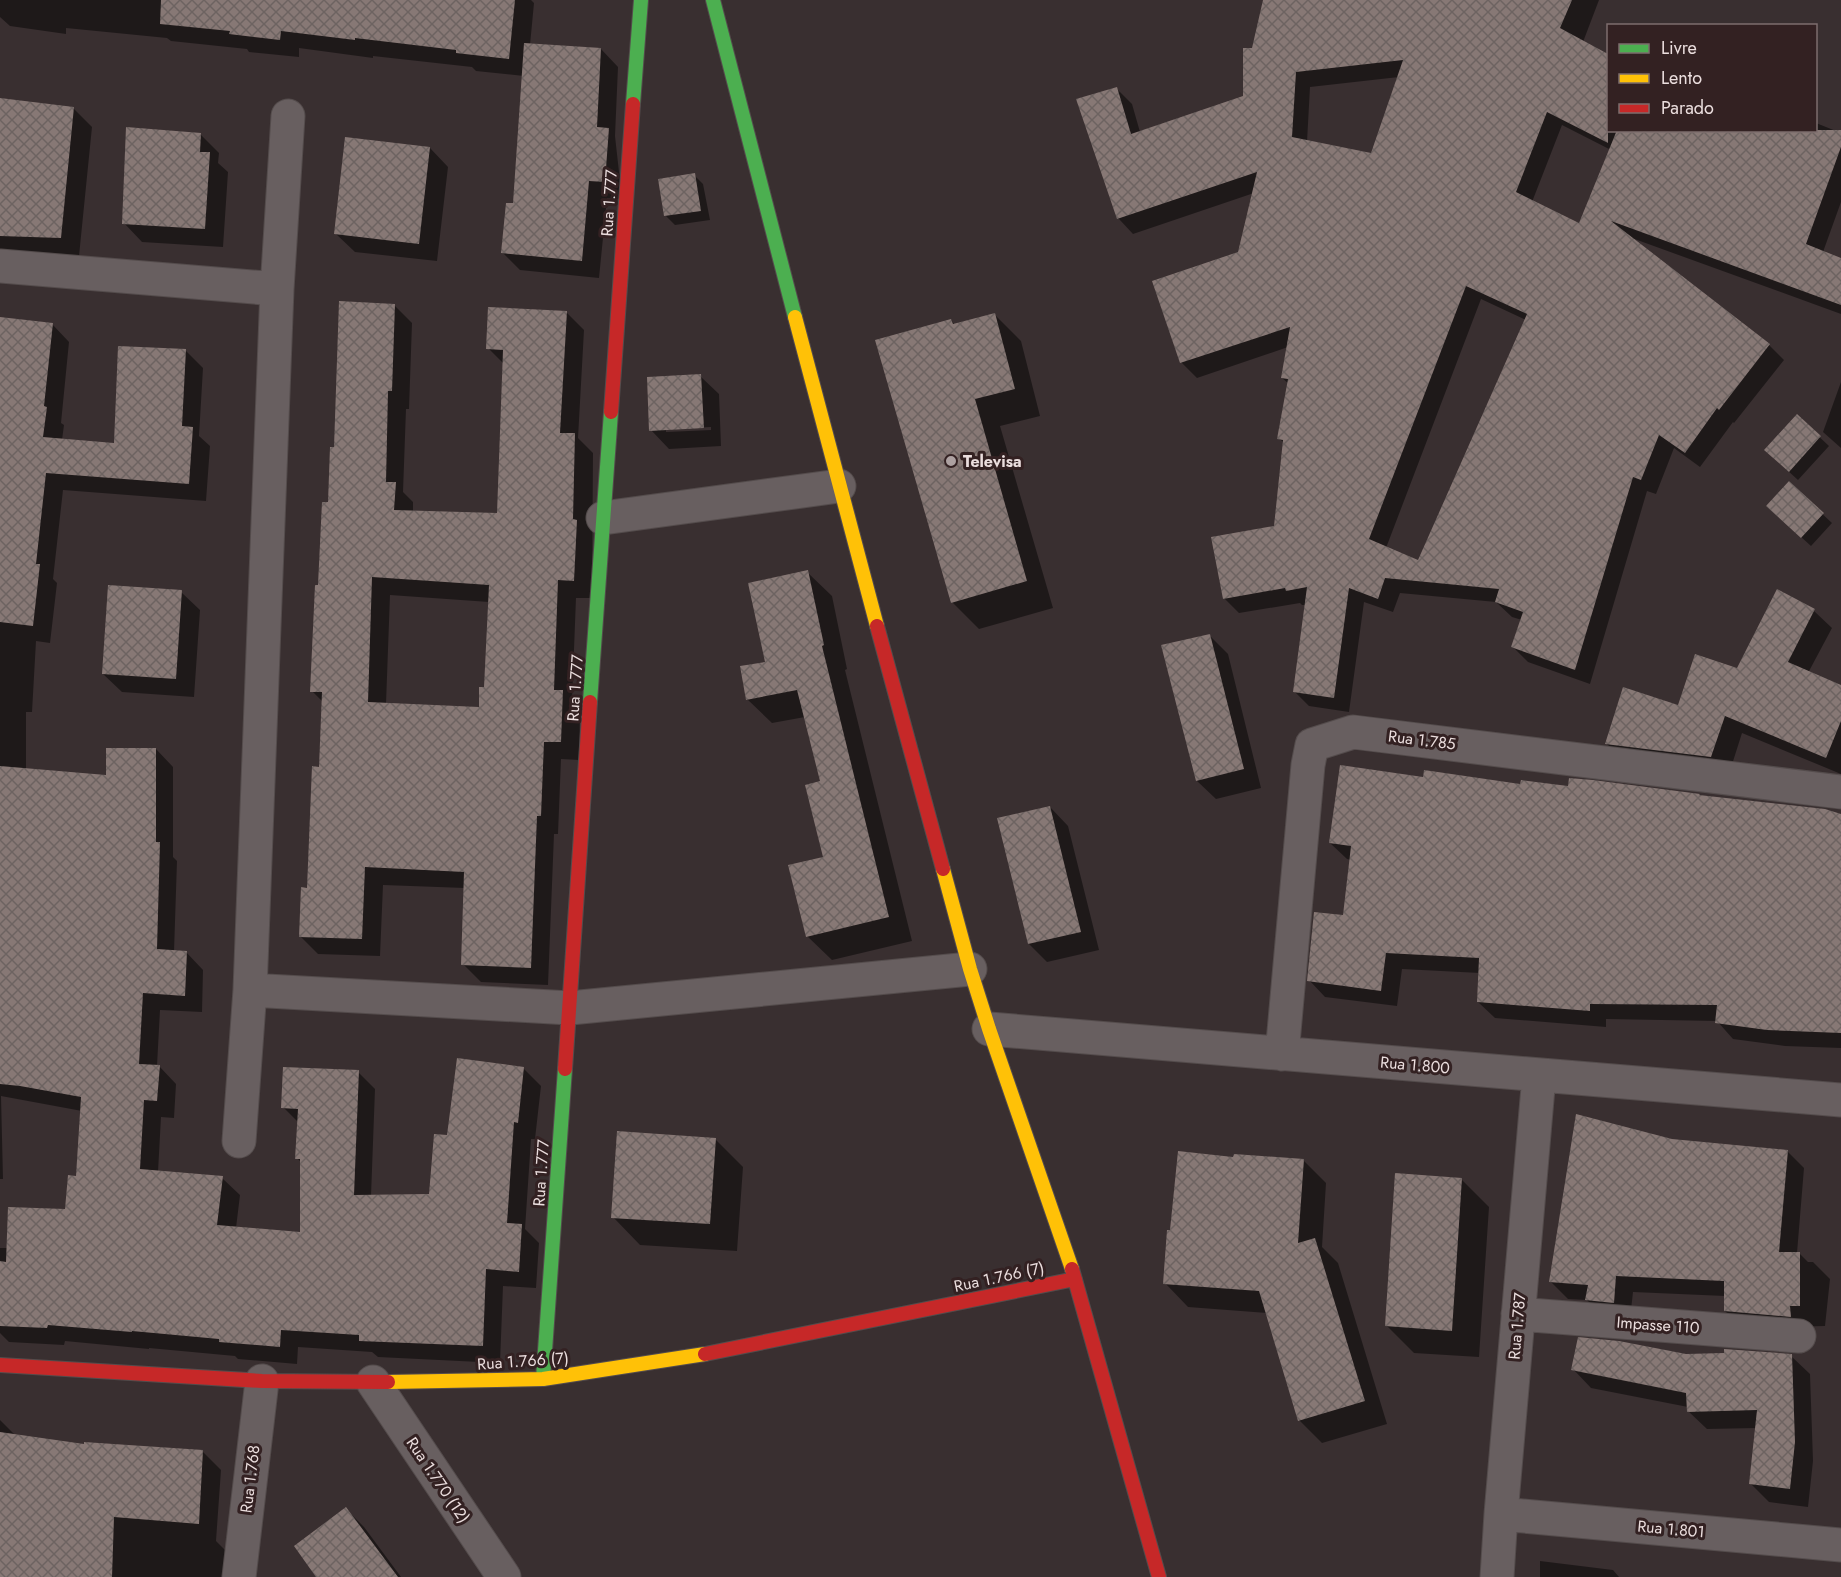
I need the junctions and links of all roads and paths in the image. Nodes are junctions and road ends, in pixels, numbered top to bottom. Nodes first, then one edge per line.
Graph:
1 (641, 0) edge
2 (713, 0) edge
3 (288, 116) dead end
4 (0, 266) edge
5 (277, 289) junction
6 (839, 486) junction
7 (603, 518) junction
8 (1841, 792) edge
9 (970, 969) junction
10 (250, 990) junction
11 (570, 1008) junction
12 (989, 1029) junction
13 (1282, 1054) junction
14 (1539, 1076) junction
15 (1841, 1100) edge
16 (239, 1141) dead end
17 (1075, 1279) junction
18 (1518, 1314) junction
19 (1799, 1336) dead end
20 (0, 1365) edge
21 (543, 1379) junction
22 (262, 1381) junction
23 (373, 1382) junction
24 (1500, 1514) junction
25 (1841, 1545) edge
26 (239, 1577) edge
27 (504, 1577) edge
28 (1159, 1577) edge
29 (1497, 1577) edge

1 - 7 street, Rua 1.777
2 - 6 street
3 - 5 street
4 - 5 street
5 - 10 street
6 - 7 street
6 - 9 street
7 - 11 street, Rua 1.777
8 - 13 street, Rua 1.785
9 - 11 street
9 - 12 street
10 - 11 street
10 - 16 street
11 - 21 street, Rua 1.777
12 - 13 street, Rua 1.800
12 - 17 street
13 - 14 street, Rua 1.800
14 - 15 street, Rua 1.800
14 - 18 street, Rua 1.787
17 - 21 street, Rua 1.766 (7)
17 - 28 street
18 - 19 street, Impasse 110
18 - 24 street, Rua 1.787
20 - 22 street, Rua 1.766 (7)
21 - 23 street, Rua 1.766 (7)
22 - 23 street, Rua 1.766 (7)
22 - 26 street, Rua 1.768
23 - 27 street, Rua 1.770 (12)
24 - 25 street, Rua 1.801
24 - 29 street, Rua 1.787

